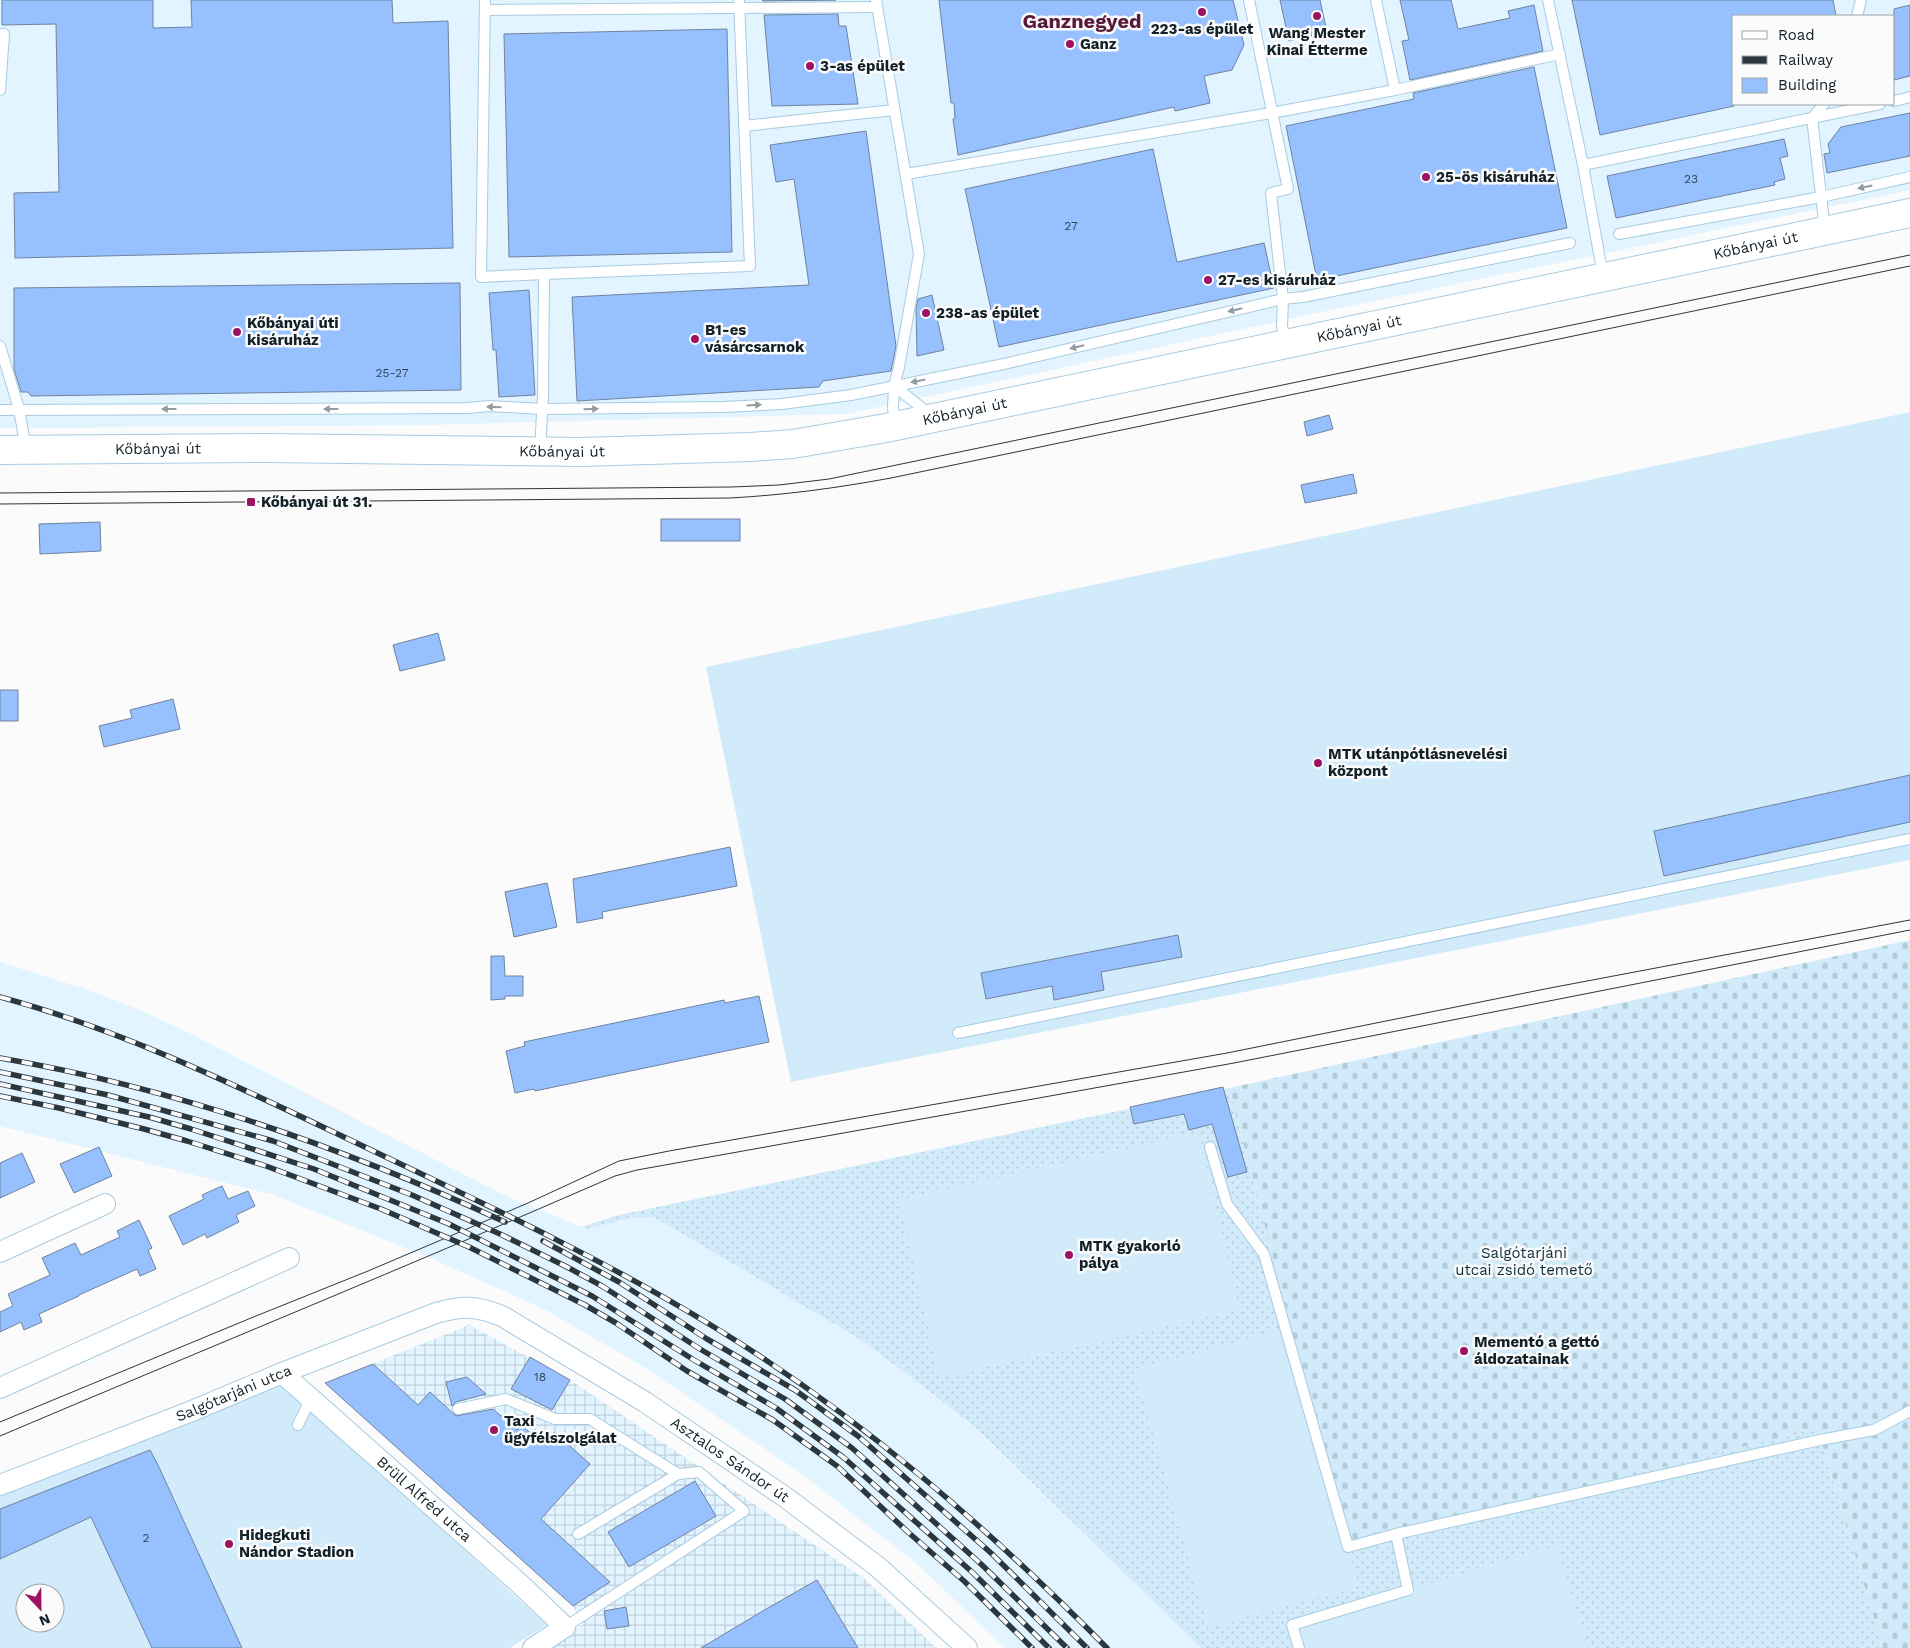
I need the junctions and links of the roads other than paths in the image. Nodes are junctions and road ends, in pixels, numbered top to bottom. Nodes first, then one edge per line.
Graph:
1 (1249, 0) edge
2 (1376, 0) edge
3 (1548, 0) edge
4 (1861, 0) edge
5 (740, 4) edge
6 (876, 4) edge
7 (485, 5) edge
8 (1857, 15) edge
9 (0, 34) edge
10 (1560, 54) junction
11 (0, 90) edge
12 (1395, 90) junction
13 (1910, 98) edge
14 (1895, 101) edge
15 (1823, 105) edge
16 (1875, 105) edge
17 (894, 110) junction
18 (1272, 113) junction
19 (1812, 118) junction
20 (744, 126) junction
21 (1583, 165) junction
22 (906, 174) junction
23 (1910, 178) edge
24 (1821, 197) junction
25 (1910, 214) edge
26 (1825, 231) junction
27 (1618, 234) dead end
28 (1570, 244) dead end
29 (544, 274) junction
30 (1603, 278) junction
31 (1283, 299) junction
32 (1286, 344) junction
33 (0, 346) edge
34 (894, 386) junction
35 (19, 409) junction
36 (542, 409) junction
37 (0, 410) edge
38 (934, 417) junction
39 (895, 426) junction
40 (13, 450) edge
41 (540, 451) junction
42 (1910, 839) edge
43 (958, 1033) dead end
44 (1210, 1147) dead end
45 (104, 1204) dead end
46 (0, 1252) edge
47 (289, 1258) dead end
48 (469, 1307) joint
49 (282, 1373) junction
50 (0, 1388) edge
51 (311, 1398) junction
52 (458, 1409) dead end
53 (1910, 1411) edge
54 (298, 1425) dead end
55 (678, 1474) junction
56 (0, 1485) edge
57 (578, 1534) dead end
58 (1396, 1534) junction
59 (565, 1627) junction
60 (533, 1648) edge
61 (967, 1648) edge
62 (1299, 1648) edge

1 - 18 lane
2 - 12 lane
3 - 10 lane
4 - 8 lane
5 - 6 lane
5 - 7 lane
5 - 20 lane
6 - 17 lane
7 - 29 lane
9 - 11 lane
10 - 12 lane
10 - 21 lane
12 - 18 lane
13 - 14 lane
15 - 19 lane
16 - 19 lane
17 - 20 lane
17 - 22 lane
18 - 22 lane
18 - 31 lane
19 - 21 lane
19 - 24 lane
20 - 29 lane
21 - 30 lane
22 - 34 lane
23 -> 24 lane
24 - 26 lane
24 - 27 lane
25 - 26 main road, Kőbányai út
26 - 30 main road, Kőbányai út
28 - 31 lane
29 - 36 lane
30 - 32 main road, Kőbányai út
31 - 32 lane
31 -> 34 lane
32 - 38 main road, Kőbányai út
33 - 35 lane
36 -> 34 lane
34 - 38 lane
34 - 39 lane
36 -> 35 lane
35 - 37 lane
35 - 40 lane
36 - 41 lane
38 - 39 main road, Kőbányai út
39 - 41 main road, Kőbányai út
40 - 41 main road, Kőbányai út
42 - 43 lane
44 - 58 lane
45 - 46 street
47 - 50 street
48 - 49 street, Salgótarjáni utca
48 - 61 street, Asztalos Sándor út
49 - 51 street, Brüll Alfréd utca
49 - 56 street, Salgótarjáni utca
51 - 54 lane
51 - 59 street, Brüll Alfréd utca
52 - 55 lane
53 - 58 lane
55 - 57 lane
55 - 59 lane
58 - 62 lane
59 - 60 street

